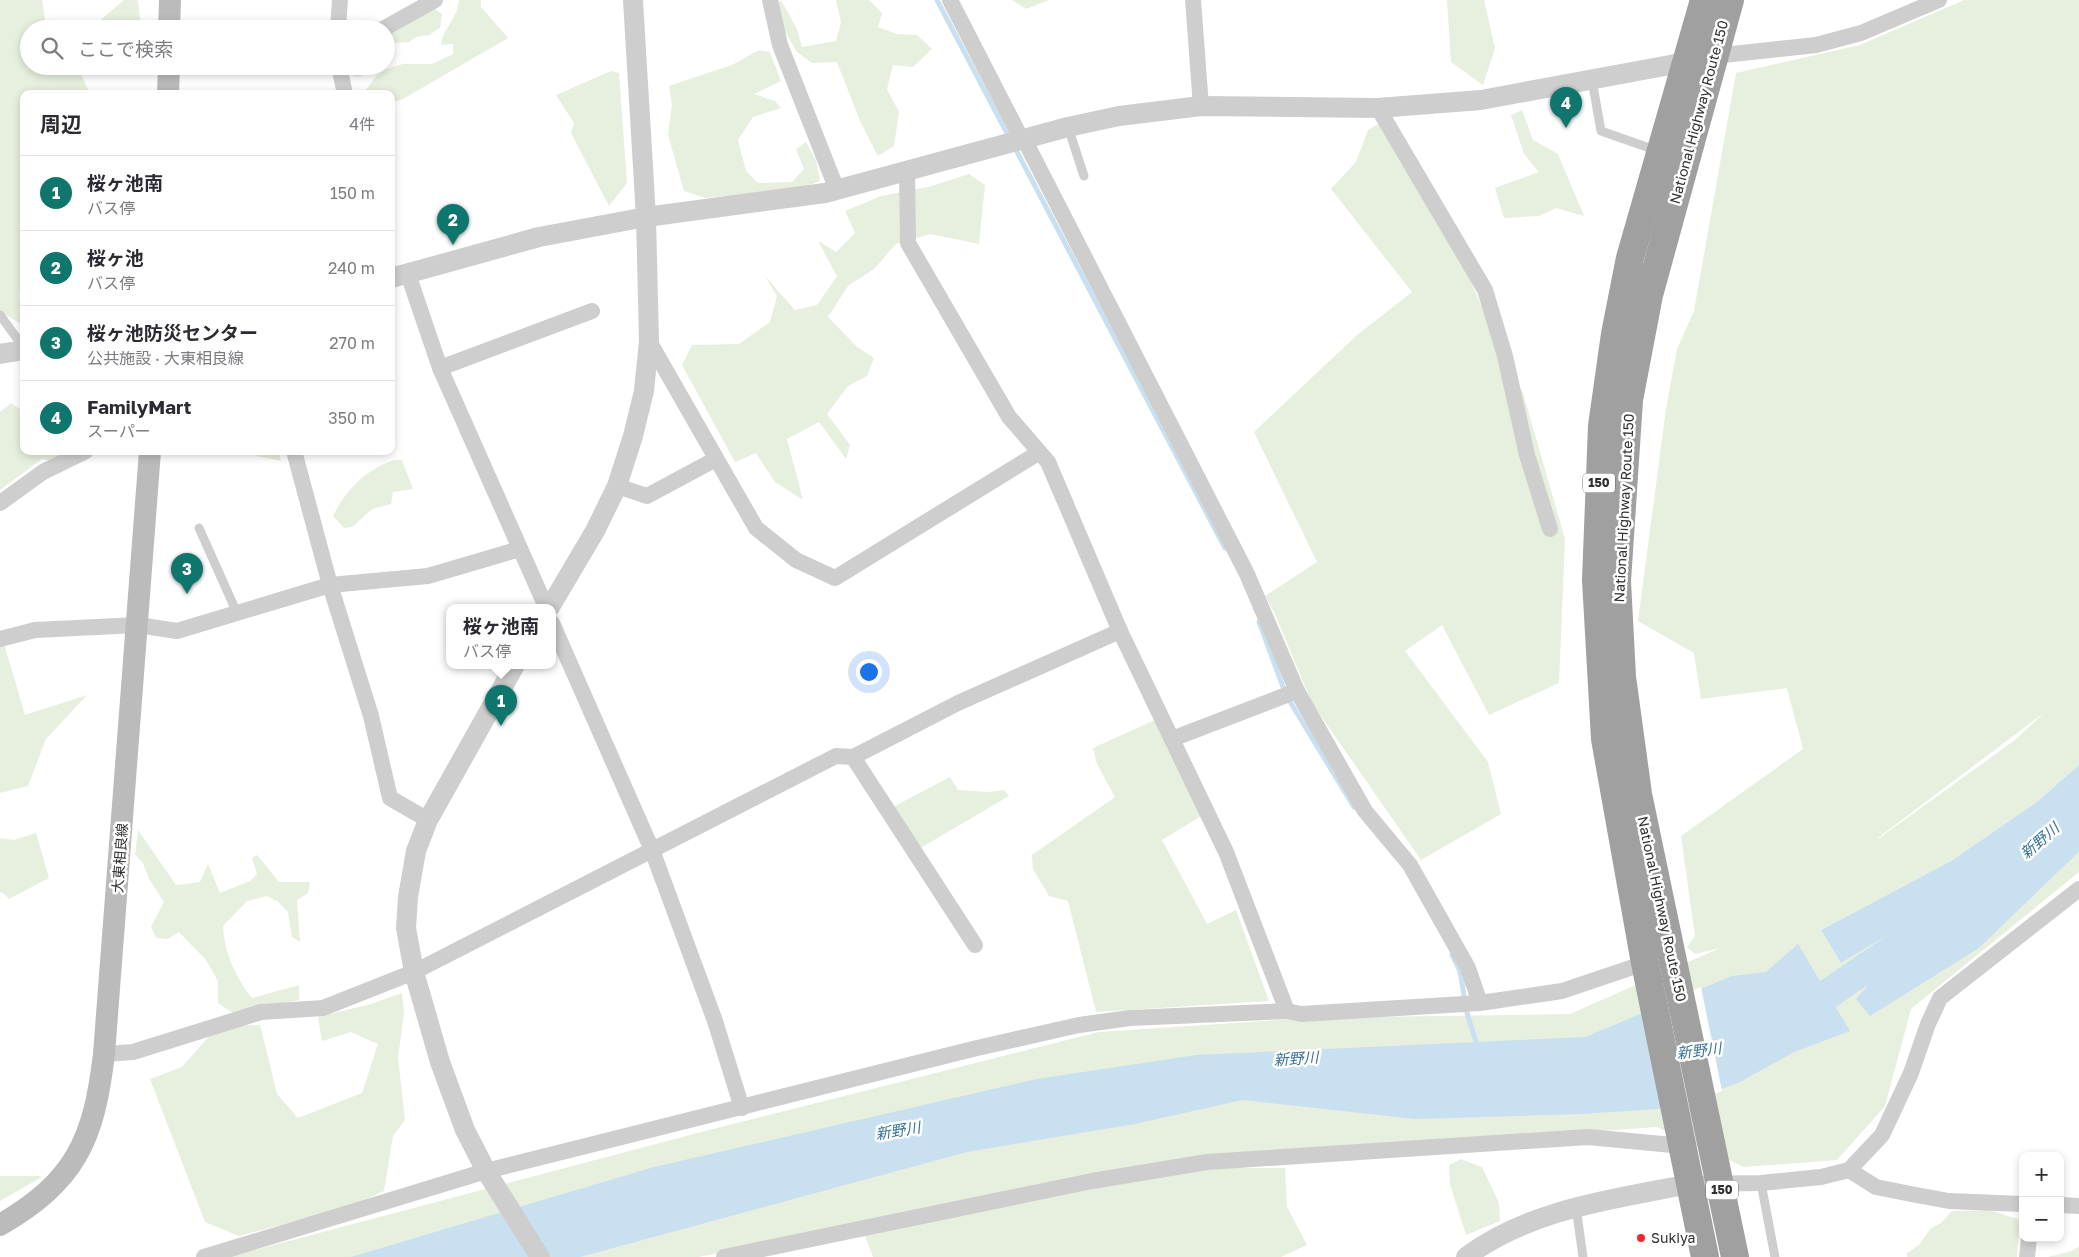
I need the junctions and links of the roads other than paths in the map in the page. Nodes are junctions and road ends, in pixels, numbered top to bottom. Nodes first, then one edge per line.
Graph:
1 (170, 0) edge
2 (340, 0) edge
3 (435, 0) edge
4 (633, 0) edge
5 (770, 0) edge
6 (950, 0) edge
7 (1193, 0) edge
8 (1704, 0) edge
9 (1730, 0) edge
10 (1939, 0) edge
11 (169, 20) edge
12 (339, 20) edge
13 (395, 22) edge
14 (1714, 56) junction
15 (1688, 62) junction
16 (168, 75) edge
17 (341, 75) edge
18 (1592, 80) junction
19 (168, 90) edge
20 (344, 90) edge
21 (1201, 106) junction
22 (1378, 108) junction
23 (1068, 127) junction
24 (1023, 140) junction
25 (1660, 152) junction
26 (907, 171) junction
27 (1084, 176) dead end
28 (837, 190) junction
29 (646, 217) junction
30 (400, 276) edge
31 (592, 311) dead end
32 (0, 315) edge
33 (650, 341) junction
34 (20, 343) edge
35 (20, 350) edge
36 (0, 354) edge
37 (440, 368) junction
38 (1038, 453) junction
39 (78, 455) edge
40 (150, 455) edge
41 (295, 455) edge
42 (716, 459) junction
43 (617, 486) junction
44 (0, 503) edge
45 (199, 528) dead end
46 (1550, 529) dead end
47 (520, 549) junction
48 (330, 585) junction
49 (545, 604) edge
50 (552, 604) edge
51 (237, 613) junction
52 (138, 625) junction
53 (556, 631) edge
54 (1120, 631) junction
55 (0, 638) edge
56 (513, 669) edge
57 (1297, 691) junction
58 (1172, 739) junction
59 (853, 757) junction
60 (428, 820) junction
61 (652, 850) junction
62 (2079, 889) edge
63 (975, 945) dead end
64 (1647, 969) junction
65 (414, 972) junction
66 (1480, 1003) junction
67 (1287, 1011) junction
68 (104, 1054) junction
69 (742, 1108) junction
70 (1681, 1137) junction
71 (1849, 1170) junction
72 (490, 1177) junction
73 (1761, 1182) junction
74 (1690, 1184) junction
75 (1721, 1184) junction
76 (2019, 1204) edge
77 (2064, 1205) edge
78 (2079, 1206) edge
79 (1576, 1207) junction
80 (0, 1225) edge
81 (2029, 1242) edge
82 (204, 1257) edge
83 (540, 1257) edge
84 (724, 1257) edge
85 (1466, 1257) edge
86 (1583, 1257) edge
87 (1705, 1257) edge
88 (1735, 1257) edge
89 (1775, 1257) edge
90 (2028, 1257) edge

1 - 11 main road
2 - 12 street
3 - 13 street
4 - 29 street
5 - 28 street
6 - 24 street
7 - 21 street
8 - 15 highway, National Highway Route 150 / 150
9 - 14 highway, National Highway Route 150 / 150
10 - 14 street
14 - 15 street
14 - 75 highway, National Highway Route 150 / 150
15 - 18 street
15 - 25 highway, National Highway Route 150 / 150
16 - 19 main road
17 - 20 street
18 - 22 street
18 - 25 lane
21 - 22 street
21 - 23 street
22 - 46 street
23 - 24 street
23 - 27 lane
24 - 26 street
24 - 57 street
25 - 64 highway, National Highway Route 150 / 150
26 - 28 street
26 - 38 street
28 - 29 street
29 - 30 street
29 - 33 street
30 - 37 street
31 - 37 street
32 - 34 lane
33 - 42 street
33 - 43 street
35 - 36 street
37 - 47 street
38 - 42 street
38 - 54 street
39 - 44 street
40 - 52 main road, 大東相良線
41 - 48 street
42 - 43 street
43 - 50 street
45 - 51 lane
47 - 48 street
47 - 49 street
48 - 51 street
48 - 60 street
51 - 52 street
52 - 55 street
52 - 68 main road, 大東相良線
53 - 61 street
54 - 58 street
54 - 59 street
56 - 60 street
57 - 58 street
57 - 66 street
58 - 67 street
59 - 61 street
59 - 63 street
60 - 65 street
61 - 65 street
61 - 69 street
62 - 71 street
64 - 66 street
64 - 70 highway, National Highway Route 150 / 150
65 - 68 street
65 - 72 street
66 - 67 street
67 - 69 street
68 - 80 main road, 大東相良線
69 - 72 street
70 - 74 highway, National Highway Route 150 / 150
70 - 84 street
71 - 73 street
71 - 76 street
72 - 82 street
72 - 83 street
73 - 75 street
73 - 89 lane
74 - 75 street
74 - 79 street
74 - 87 highway, National Highway Route 150 / 150
75 - 88 highway, National Highway Route 150 / 150
77 - 78 street
79 - 85 street
79 - 86 lane
81 - 90 street

